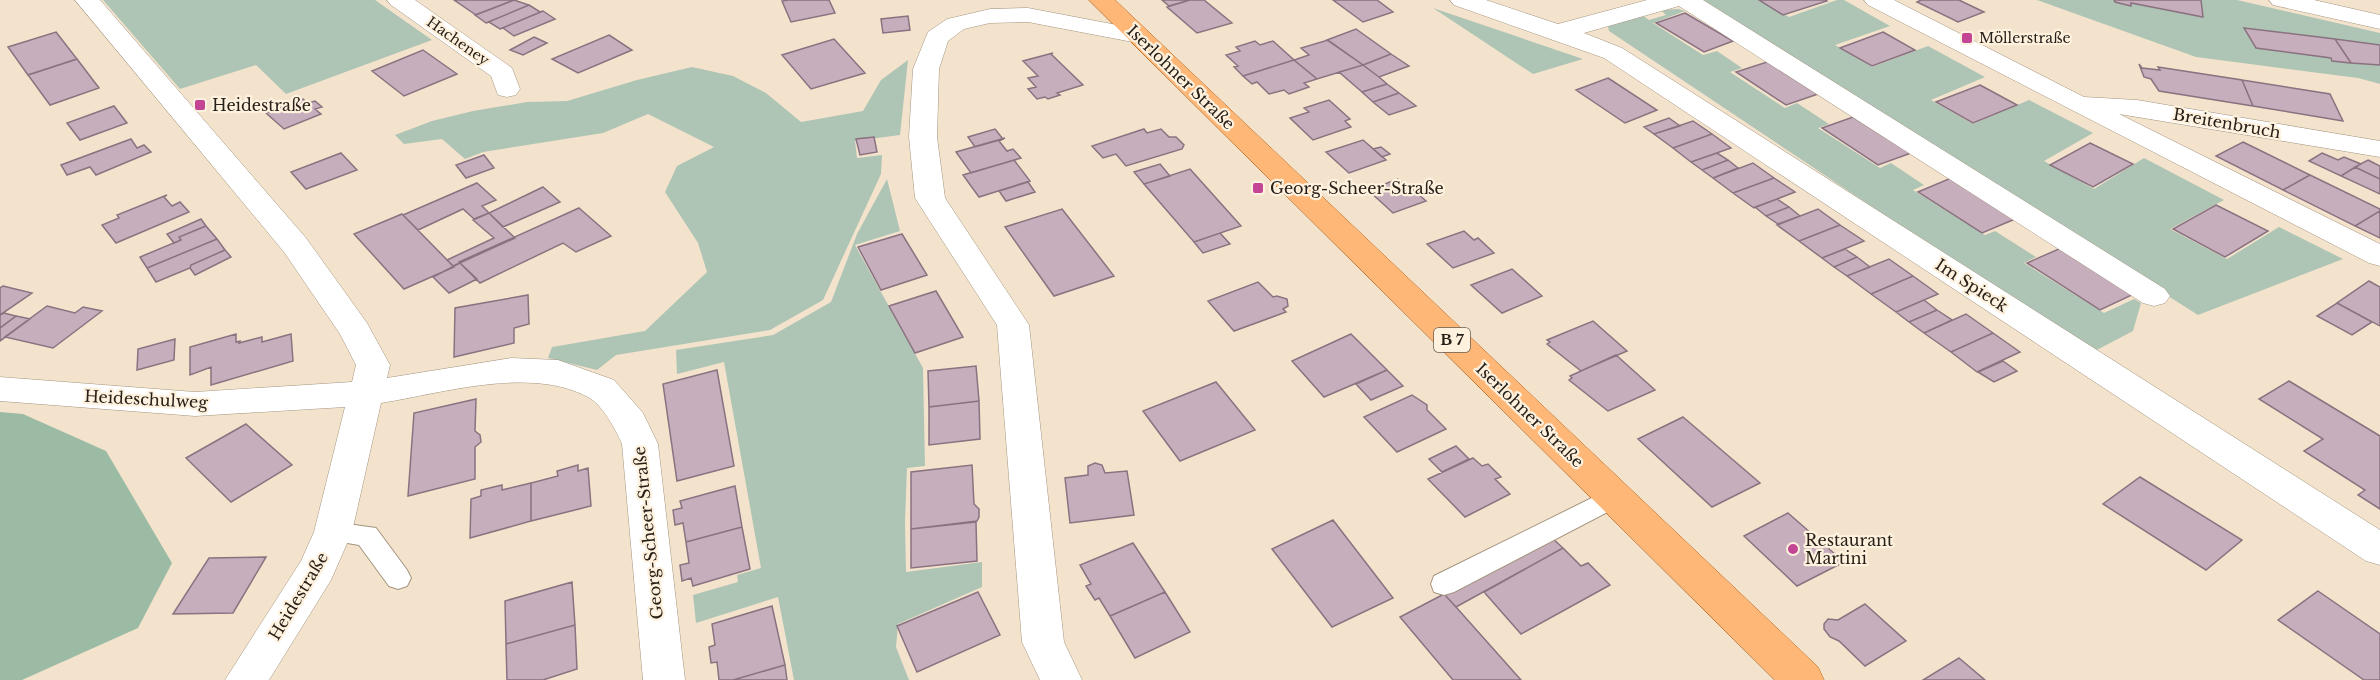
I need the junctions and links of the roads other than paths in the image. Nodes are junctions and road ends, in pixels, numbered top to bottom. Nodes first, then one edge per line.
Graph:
1 (87, 0) edge
2 (399, 0) edge
3 (1101, 0) edge
4 (1462, 0) edge
5 (1674, 0) edge
6 (1686, 0) edge
7 (1876, 0) edge
8 (2281, 0) edge
9 (2380, 22) edge
10 (1558, 32) junction
11 (1138, 36) junction
12 (507, 89) dead end
13 (2073, 102) junction
14 (2380, 149) edge
15 (2380, 256) edge
16 (2154, 296) dead end
17 (0, 389) edge
18 (364, 394) junction
19 (1614, 497) junction
20 (333, 532) junction
21 (2380, 550) edge
22 (398, 578) dead end
23 (1444, 584) dead end
24 (246, 680) edge
25 (664, 680) edge
26 (1061, 680) edge
27 (1803, 680) edge

1 - 18 street, Heidestraße
2 - 12 street, Hacheney
3 - 11 main road, Iserlohner Straße / B 7
4 - 10 street, Im Spieck
5 - 10 street
6 - 16 street
7 - 13 street
8 - 9 street
10 - 21 street, Im Spieck
11 - 19 main road, Iserlohner Straße / B 7
11 - 26 street
13 - 14 street, Breitenbruch
13 - 15 street
17 - 18 street, Heideschulweg
18 - 20 street, Heidestraße
18 - 25 street, Georg-Scheer-Straße
19 - 23 lane
19 - 27 main road, Iserlohner Straße / B 7
20 - 22 lane
20 - 24 street, Heidestraße

